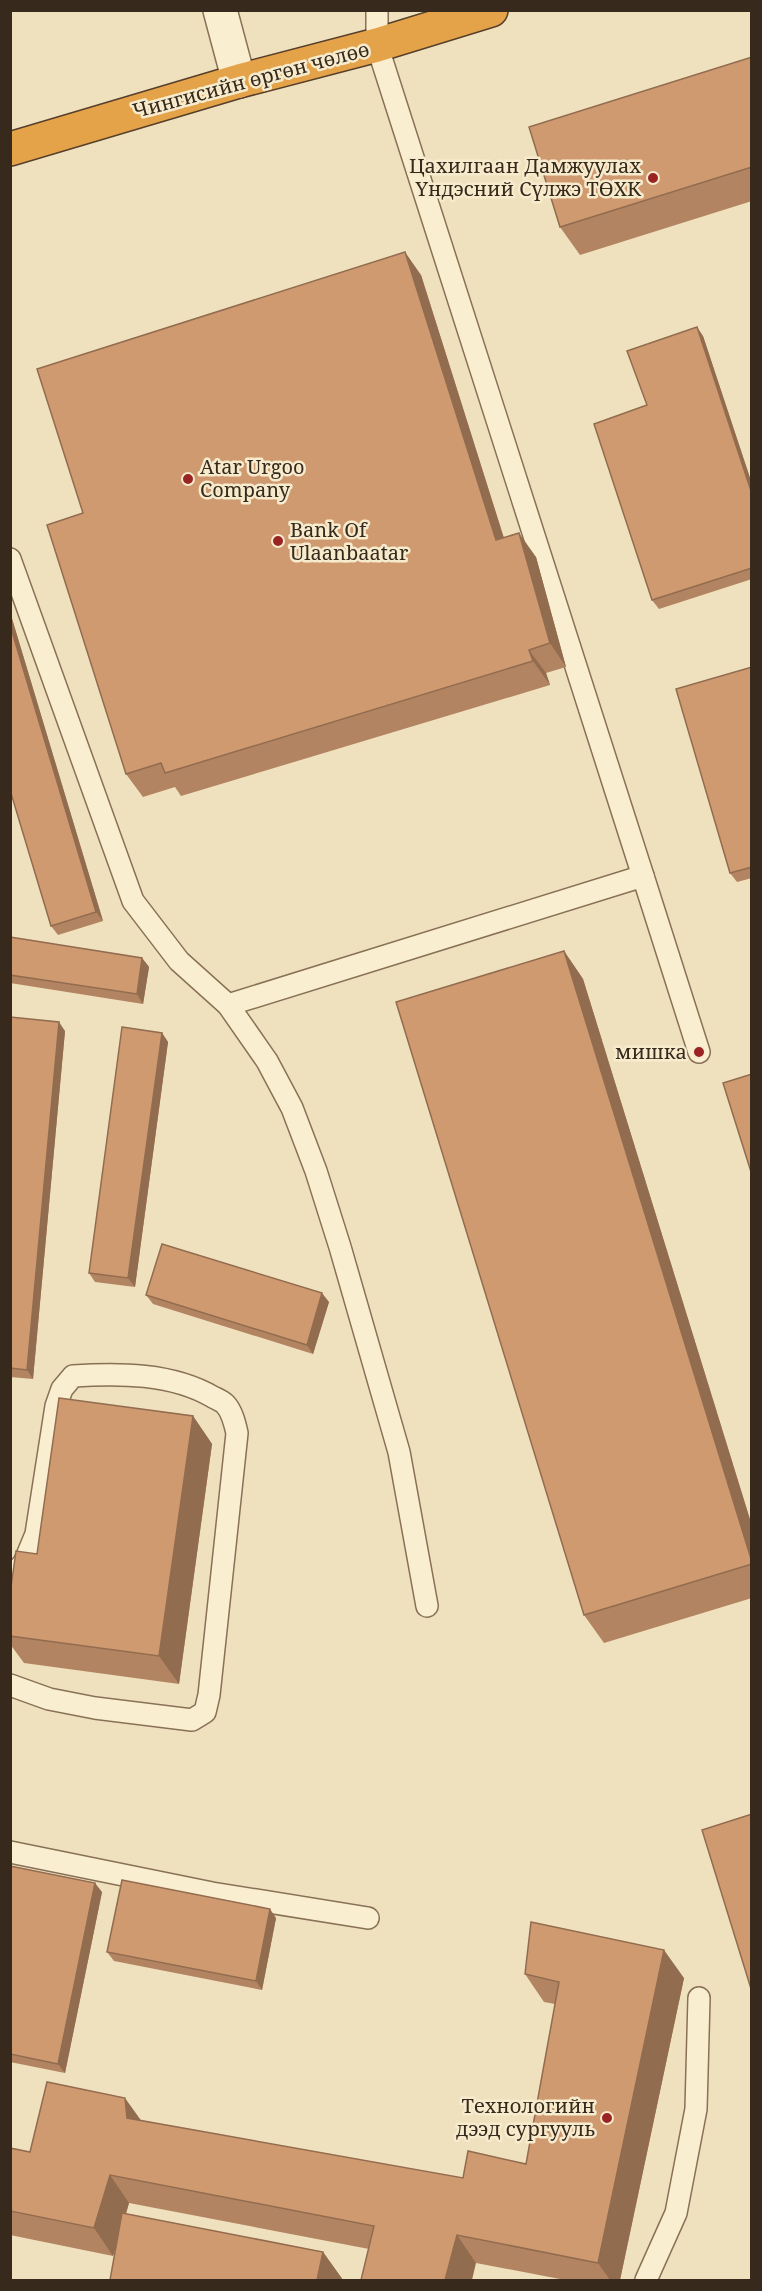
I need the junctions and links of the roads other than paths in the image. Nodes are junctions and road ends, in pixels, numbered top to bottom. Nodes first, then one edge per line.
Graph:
1 (220, 10) edge
2 (377, 10) edge
3 (490, 10) edge
4 (376, 45) junction
5 (239, 81) junction
6 (10, 149) edge
7 (10, 559) edge
8 (643, 876) junction
9 (228, 1005) junction
10 (699, 1052) dead end
11 (10, 1578) edge
12 (427, 1606) dead end
13 (10, 1685) edge
14 (10, 1852) edge
15 (368, 1918) dead end
16 (699, 1998) dead end
17 (646, 2280) edge

1 - 5 street
2 - 4 lane
3 - 4 highway, Чингисийн өргөн чөлөө
4 - 5 highway, Чингисийн өргөн чөлөө
4 - 8 lane
5 - 6 highway, Чингисийн өргөн чөлөө
7 - 9 lane
8 - 9 lane
8 - 10 lane
9 - 12 lane
11 - 13 lane
14 - 15 lane
16 - 17 lane

